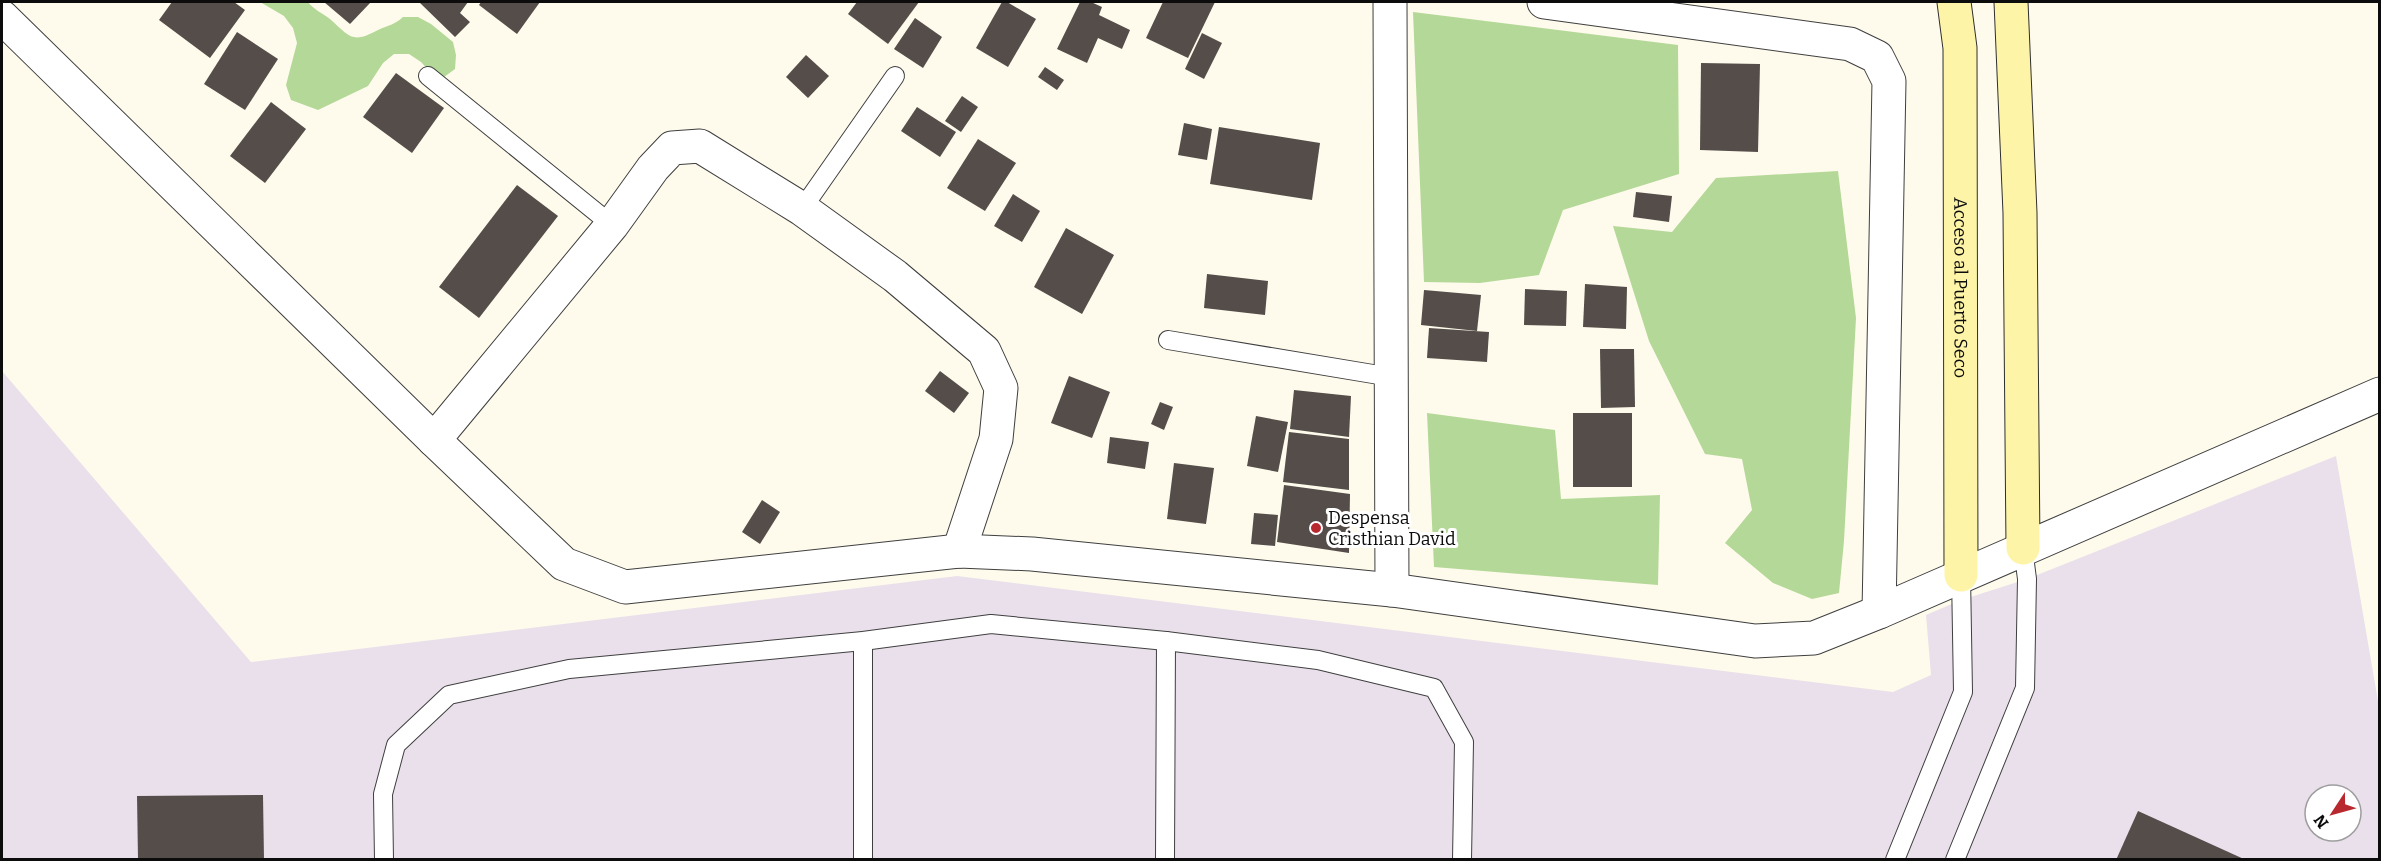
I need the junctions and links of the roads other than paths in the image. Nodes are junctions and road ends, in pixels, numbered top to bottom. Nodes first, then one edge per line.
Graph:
1 (12, 2) edge
2 (1390, 2) edge
3 (1544, 2) edge
4 (1954, 2) edge
5 (2012, 2) edge
6 (2, 16) edge
7 (428, 76) dead end
8 (895, 76) dead end
9 (802, 209) junction
10 (612, 225) junction
11 (1168, 340) dead end
12 (1391, 377) junction
13 (2379, 394) edge
14 (434, 440) junction
15 (2023, 548) junction
16 (959, 551) junction
17 (1962, 575) junction
18 (1392, 590) junction
19 (1879, 612) junction
20 (863, 641) junction
21 (1166, 641) junction
22 (384, 860) edge
23 (862, 860) edge
24 (1165, 860) edge
25 (1462, 860) edge
26 (1895, 860) edge
27 (1955, 860) edge

1 - 6 street
2 - 12 street
3 - 19 street
4 - 17 main road, Acceso al Puerto Seco
5 - 15 main road
6 - 14 street
7 - 10 lane
8 - 9 lane
9 - 10 street
9 - 16 street
10 - 14 street
11 - 12 lane
12 - 18 street
13 - 15 street
14 - 16 street
15 - 17 street
15 - 27 lane
16 - 18 street
17 - 19 street
17 - 26 lane
18 - 19 street
20 - 21 lane
20 - 22 lane
20 - 23 lane
21 - 24 lane
21 - 25 lane

